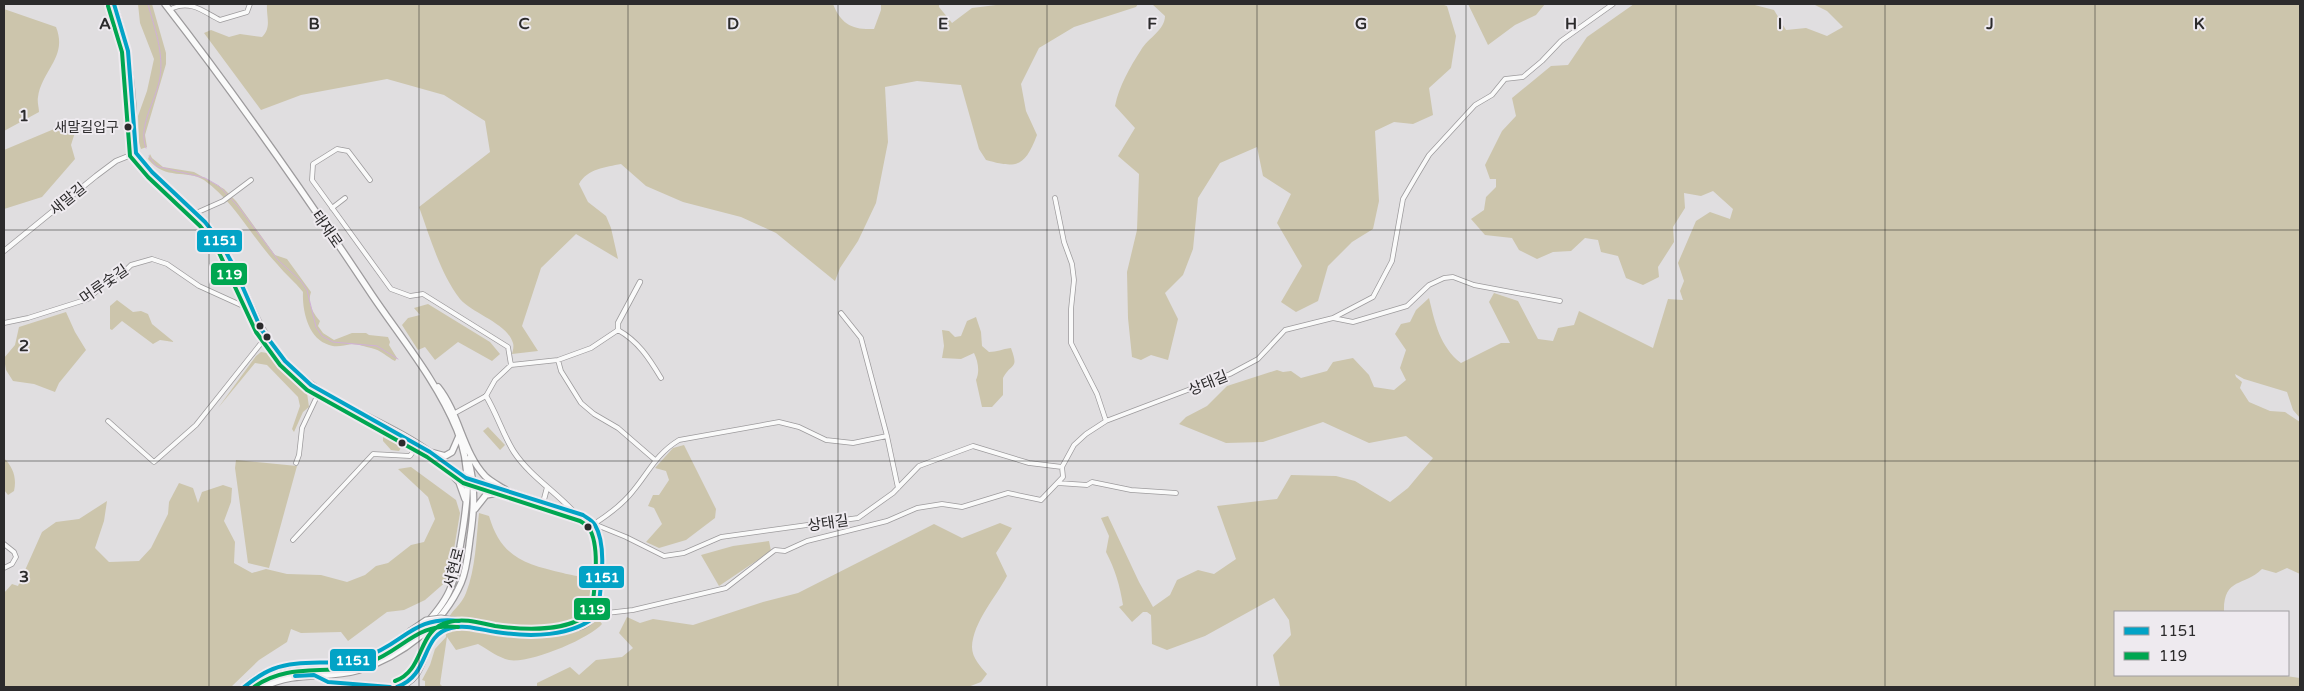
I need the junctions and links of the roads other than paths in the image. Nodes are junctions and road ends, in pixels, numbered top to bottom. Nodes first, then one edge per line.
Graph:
1 (114, 4) edge
2 (165, 4) edge
3 (250, 4) edge
4 (1613, 4) edge
5 (171, 6) edge
6 (136, 154) junction
7 (251, 180) dead end
8 (370, 180) dead end
9 (345, 198) dead end
10 (1055, 198) dead end
11 (332, 208) junction
12 (196, 213) junction
13 (4, 251) edge
14 (640, 282) dead end
15 (1560, 301) dead end
16 (254, 312) junction
17 (842, 313) dead end
18 (1333, 318) junction
19 (4, 323) edge
20 (618, 330) junction
21 (266, 337) junction
22 (558, 360) junction
23 (510, 365) junction
24 (661, 378) dead end
25 (437, 386) junction
26 (320, 390) junction
27 (486, 396) junction
28 (455, 413) junction
29 (108, 421) dead end
30 (1106, 421) junction
31 (461, 428) junction
32 (460, 436) junction
33 (887, 436) junction
34 (418, 445) junction
35 (430, 452) junction
36 (655, 460) junction
37 (296, 463) dead end
38 (468, 466) joint
39 (1062, 467) junction
40 (470, 479) junction
41 (1058, 483) junction
42 (547, 488) junction
43 (898, 488) junction
44 (507, 491) junction
45 (1176, 493) dead end
46 (543, 503) junction
47 (467, 506) junction
48 (475, 509) junction
49 (574, 512) junction
50 (864, 514) junction
51 (594, 524) junction
52 (867, 525) junction
53 (293, 540) dead end
54 (4, 544) edge
55 (4, 568) edge
56 (598, 614) junction
57 (557, 631) junction
58 (314, 675) junction
59 (244, 687) edge
60 (253, 687) edge
61 (262, 687) edge
62 (390, 687) edge
63 (397, 687) edge

1 - 6 main road
2 - 32 main road, 태재로
3 - 5 street
4 - 18 street, 상태길
5 - 25 main road, 태재로
6 - 12 main road
6 - 13 street, 새말길
7 - 12 street
8 - 11 street
9 - 11 street
10 - 30 street
11 - 23 street
12 - 16 main road
14 - 20 street
15 - 18 street, 상태길
16 - 19 street, 머루숯길
16 - 21 main road
17 - 33 street
18 - 30 street, 상태길
20 - 22 street
20 - 24 street
21 - 26 main road
21 - 29 street
22 - 23 street
22 - 36 street
23 - 27 street
25 - 28 main road
25 - 32 main road, 태재로
26 - 34 main road
26 - 37 street
27 - 28 street
27 - 42 street
28 - 31 main road
30 - 39 street, 상태길
31 - 32 main road
31 - 44 main road
32 - 35 main road
32 - 38 main road, 태재로
33 - 36 street
33 - 43 street
34 - 35 main road
34 - 53 street
35 - 40 main road
35 - 47 main road
36 - 51 street
38 - 40 main road, 서현로
39 - 41 street
39 - 43 street, 상태길
40 - 44 main road
40 - 47 main road, 서현로
40 - 48 main road, 서현로
41 - 45 street
41 - 52 street
42 - 46 street
42 - 49 street
43 - 50 street, 상태길
44 - 46 main road
44 - 48 main road
46 - 49 main road
47 - 60 main road, 서현로
48 - 58 main road, 서현로
49 - 51 main road
50 - 51 street, 상태길
50 - 52 street
51 - 56 main road
52 - 56 street
54 - 55 street
56 - 57 main road
57 - 59 main road, bridge
57 - 63 main road
58 - 61 main road, 서현로
58 - 62 main road

